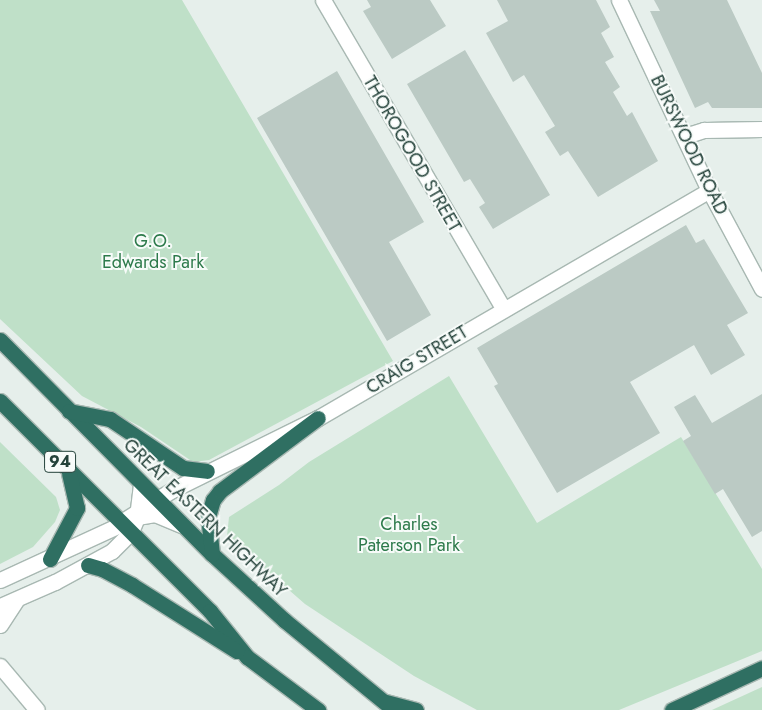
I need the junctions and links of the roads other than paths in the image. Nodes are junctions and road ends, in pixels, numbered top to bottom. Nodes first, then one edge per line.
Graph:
1 (323, 0) edge
2 (618, 0) edge
3 (762, 129) edge
4 (685, 136) junction
5 (709, 190) junction
6 (762, 289) edge
7 (503, 308) junction
8 (0, 340) edge
9 (0, 401) edge
10 (70, 411) junction
11 (318, 418) junction
12 (66, 467) junction
13 (207, 471) junction
14 (141, 482) junction
15 (157, 499) junction
16 (137, 514) junction
17 (126, 527) junction
18 (186, 528) junction
19 (212, 554) junction
20 (50, 559) junction
21 (88, 565) junction
22 (0, 580) edge
23 (16, 600) junction
24 (0, 606) edge
25 (0, 626) edge
26 (247, 656) junction
27 (0, 666) edge
28 (762, 668) edge
29 (379, 700) junction
30 (37, 710) edge
31 (318, 710) edge
32 (394, 710) edge
33 (416, 710) edge
34 (672, 710) edge

1 - 7 street, THOROGOOD STREET
2 - 4 street, BURSWOOD ROAD
3 - 4 street
4 - 5 street, BURSWOOD ROAD
5 - 6 street, BURSWOOD ROAD
5 - 7 street, CRAIG STREET
7 - 11 street, CRAIG STREET
8 - 10 highway, GREAT EASTERN HIGHWAY / 94
9 - 12 highway, 94
10 - 13 highway
10 - 14 highway, GREAT EASTERN HIGHWAY / 94
11 - 13 street, CRAIG STREET
11 - 19 highway
12 - 17 highway, 94
12 - 20 highway
13 - 15 street, CRAIG STREET
14 - 15 highway, GREAT EASTERN HIGHWAY / 94
14 - 16 street
15 - 16 street, CRAIG STREET
15 - 18 highway, GREAT EASTERN HIGHWAY / 94
16 - 17 street
16 - 18 street
17 - 20 street
17 - 21 street
17 - 26 highway, 94
18 - 19 highway, GREAT EASTERN HIGHWAY / 94
19 - 29 highway, GREAT EASTERN HIGHWAY / 94
20 - 22 street
21 - 23 street
21 - 26 highway
23 - 24 street
23 - 25 street
26 - 31 highway, 94
27 - 30 street
28 - 34 highway
29 - 32 highway, GREAT EASTERN HIGHWAY / 94
29 - 33 highway

